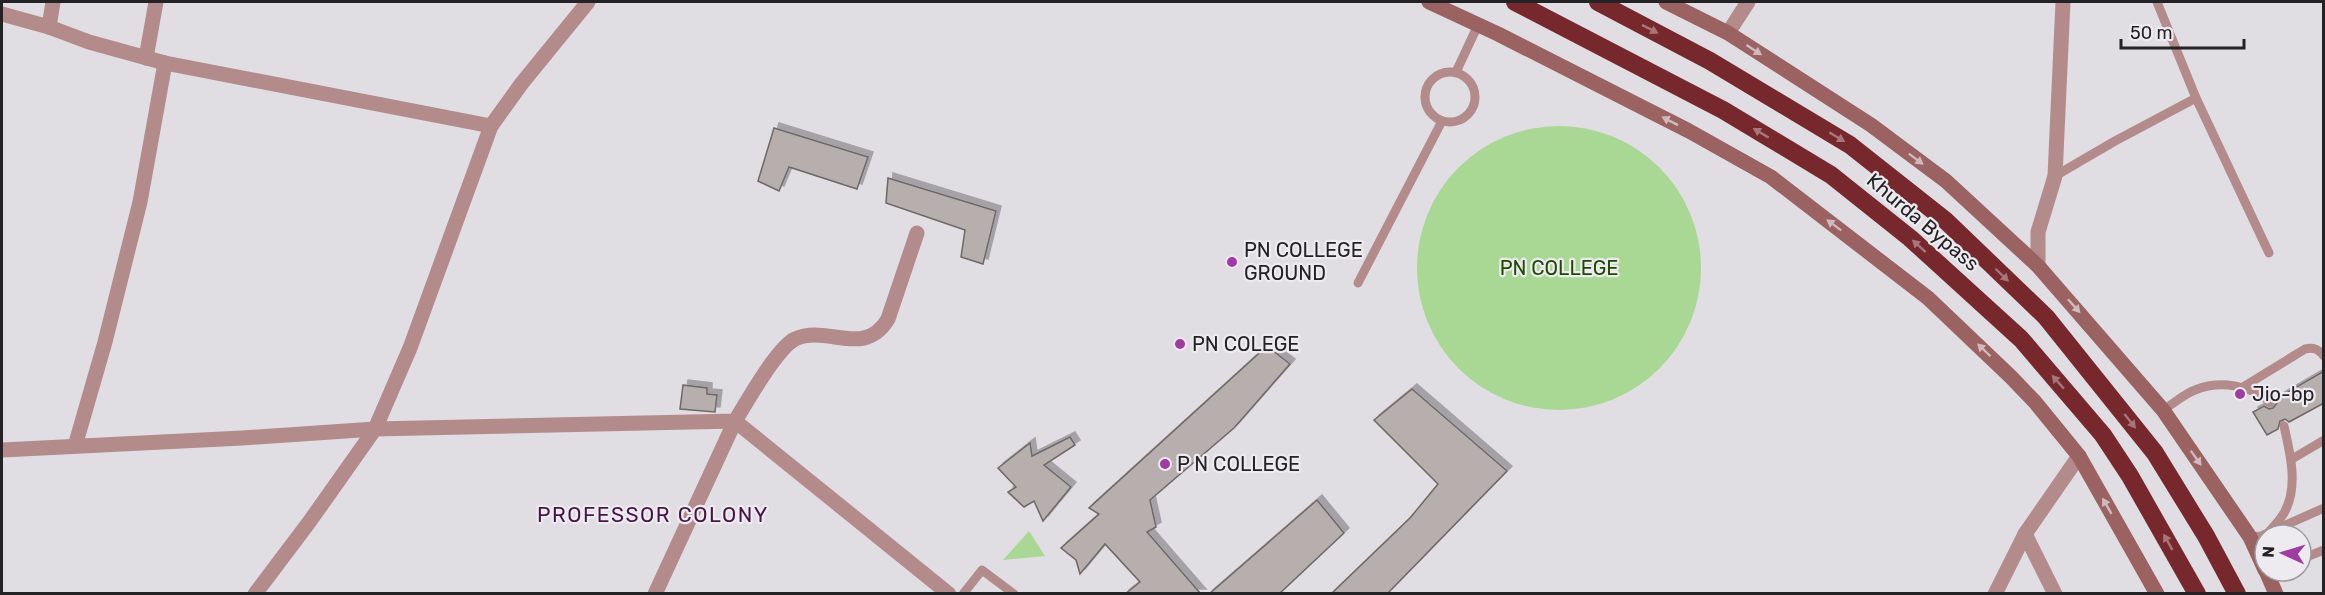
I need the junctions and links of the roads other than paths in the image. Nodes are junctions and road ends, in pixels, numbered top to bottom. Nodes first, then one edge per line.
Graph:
1 (53, 2) edge
2 (156, 2) edge
3 (588, 2) edge
4 (1429, 2) edge
5 (1515, 2) edge
6 (1598, 2) edge
7 (1666, 2) edge
8 (1748, 2) edge
9 (2063, 2) edge
10 (2157, 2) edge
11 (2, 14) edge
12 (1478, 25) junction
13 (49, 27) junction
14 (1728, 33) junction
15 (146, 58) junction
16 (165, 63) junction
17 (1456, 72) junction
18 (2196, 99) junction
19 (1442, 121) junction
20 (491, 126) junction
21 (2055, 176) junction
22 (917, 232) dead end
23 (2269, 254) dead end
24 (2038, 266) junction
25 (1359, 283) dead end
26 (2324, 356) edge
27 (2243, 387) junction
28 (2270, 402) dead end
29 (2163, 410) junction
30 (735, 421) junction
31 (2284, 426) dead end
32 (375, 429) junction
33 (2324, 440) edge
34 (75, 446) junction
35 (2, 450) edge
36 (2079, 456) junction
37 (2292, 459) junction
38 (2324, 508) edge
39 (2276, 523) edge
40 (2290, 523) edge
41 (2025, 534) junction
42 (2250, 537) junction
43 (2253, 537) edge
44 (2253, 543) edge
45 (255, 594) edge
46 (655, 594) edge
47 (949, 594) edge
48 (963, 594) edge
49 (1014, 594) edge
50 (1995, 594) edge
51 (2055, 594) edge
52 (2157, 594) edge
53 (2197, 594) edge
54 (2237, 594) edge

1 - 13 street
2 - 15 street
3 - 20 street
4 - 12 main road
53 -> 5 highway, Khurda Bypass
6 -> 54 highway, Khurda Bypass
7 - 14 main road
8 - 14 street
9 - 21 street
10 - 18 lane
11 - 13 street
12 - 17 lane
36 -> 12 main road
13 - 15 street
14 -> 24 main road
15 - 16 street
16 - 20 street
16 - 34 street
17 - 19 lane
17 - 19 lane
18 - 21 lane
18 - 23 lane
19 - 25 lane
20 - 32 street
21 - 24 street
22 - 30 street
24 -> 29 main road
26 - 27 lane
27 - 28 lane
27 - 29 lane
29 -> 42 main road
30 - 32 street
30 - 46 street
30 - 47 street
31 - 37 lane
32 - 34 street
32 - 45 street
33 - 37 lane
34 - 35 street
36 - 41 street
52 -> 36 main road
37 - 39 lane
38 - 40 lane
41 - 50 street
41 - 51 street
42 - 43 lane
42 - 44 main road
48 - 49 lane

